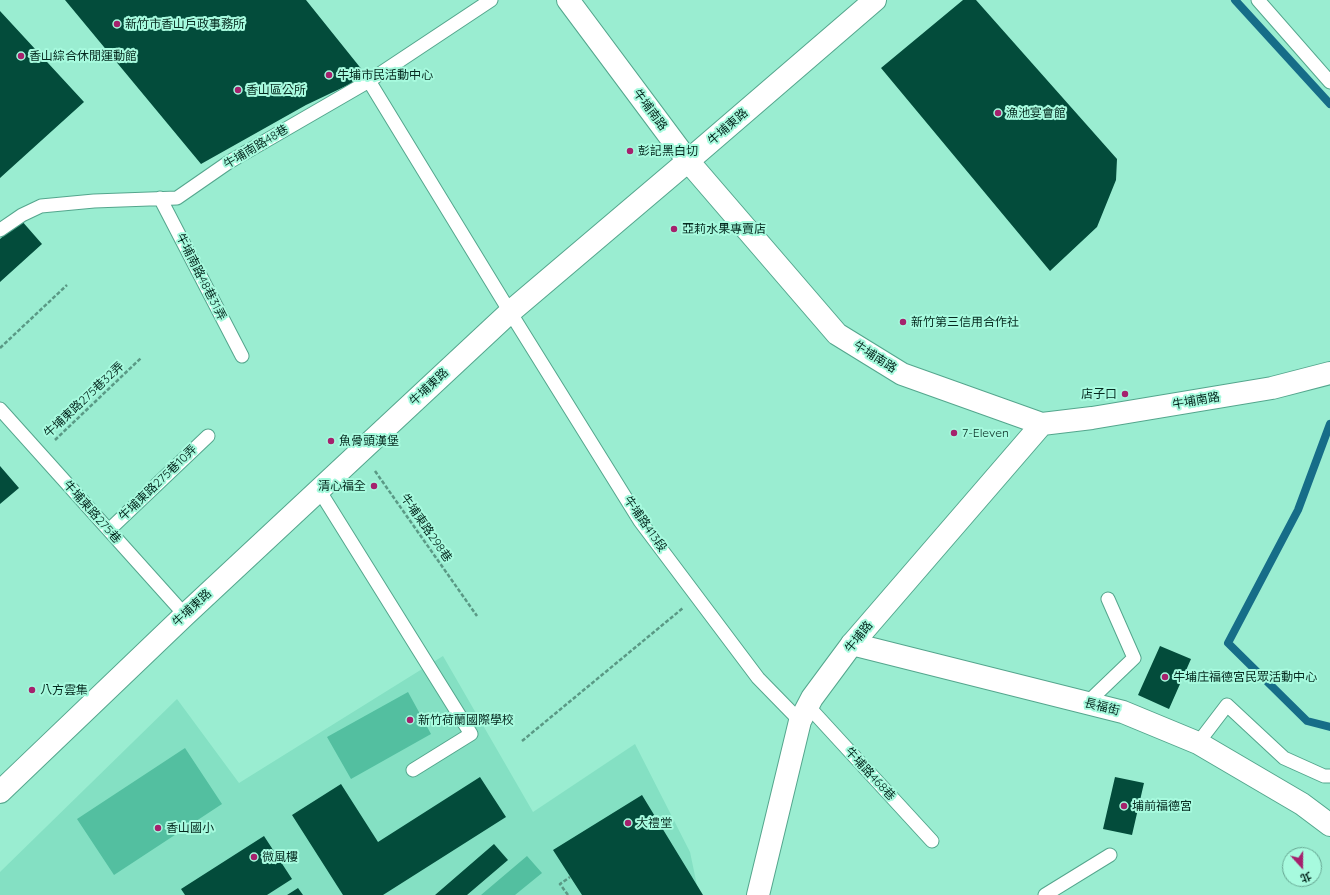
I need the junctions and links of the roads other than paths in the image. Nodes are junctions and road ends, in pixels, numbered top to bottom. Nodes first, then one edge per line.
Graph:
1 (492, 0) edge
2 (568, 0) edge
3 (875, 0) edge
4 (1258, 0) edge
5 (369, 81) junction
6 (1330, 82) edge
7 (688, 161) junction
8 (160, 198) junction
9 (0, 230) edge
10 (510, 312) junction
11 (242, 356) dead end
12 (1330, 373) edge
13 (0, 409) edge
14 (1042, 424) junction
15 (208, 436) dead end
16 (319, 490) junction
17 (109, 530) junction
18 (1108, 599) dead end
19 (185, 615) junction
20 (852, 644) junction
21 (1087, 703) junction
22 (804, 714) junction
23 (1198, 743) junction
24 (413, 770) dead end
25 (1330, 776) edge
26 (0, 792) edge
27 (1330, 825) edge
28 (932, 841) dead end
29 (1110, 855) dead end
30 (758, 895) edge
31 (1045, 895) edge

1 - 5 lane, 牛埔南路48巷
2 - 7 street, 牛埔南路
3 - 7 street, 牛埔東路
4 - 6 lane
5 - 8 lane, 牛埔南路48巷
5 - 10 lane, 牛埔路413段
7 - 10 street, 牛埔東路
7 - 14 street, 牛埔南路
8 - 9 lane, 牛埔南路48巷
8 - 11 lane, 牛埔南路48巷31弄
10 - 16 street, 牛埔東路
10 - 22 lane, 牛埔路413段
12 - 14 street, 牛埔南路
13 - 17 lane, 牛埔東路275巷
14 - 20 street, 牛埔路
15 - 17 lane, 牛埔東路275巷10弄
16 - 19 street, 牛埔東路
16 - 24 lane
17 - 19 lane, 牛埔東路275巷
18 - 21 lane
19 - 26 street, 牛埔東路
20 - 21 street, 長福街
20 - 22 street, 牛埔路
21 - 23 street, 長福街
22 - 28 lane, 牛埔路468巷
22 - 30 street, 牛埔路
23 - 25 lane
23 - 27 street, 長福街
29 - 31 lane

